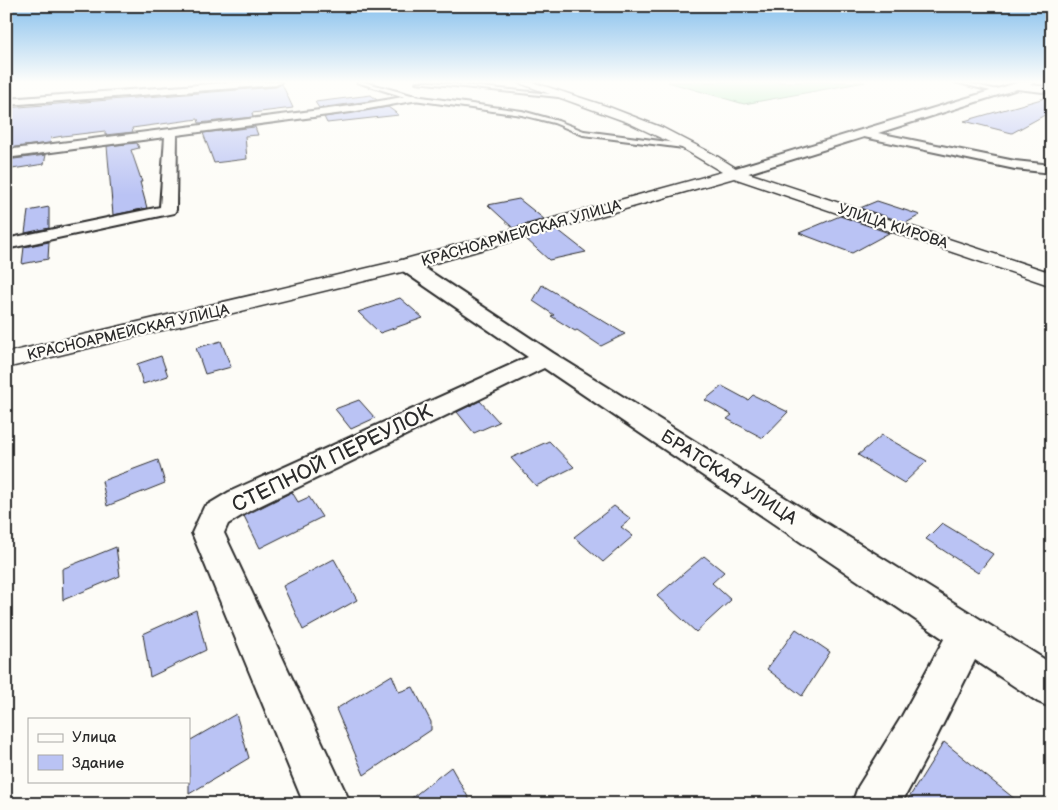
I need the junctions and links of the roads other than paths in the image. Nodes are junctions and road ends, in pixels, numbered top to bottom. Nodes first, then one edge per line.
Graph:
1 (215, 120) edge
2 (269, 120) edge
3 (548, 120) edge
4 (634, 120) edge
5 (910, 120) edge
6 (192, 130) junction
7 (171, 133) junction
8 (866, 134) junction
9 (691, 147) junction
10 (6, 154) edge
11 (1052, 169) edge
12 (734, 173) junction
13 (6, 244) edge
14 (407, 265) junction
15 (1052, 280) edge
16 (545, 358) junction
17 (6, 361) edge
18 (968, 633) junction
19 (1052, 688) edge
20 (328, 804) edge
21 (875, 804) edge

1 - 6 street
2 - 6 street
3 - 9 lane
4 - 9 street, УЛИЦА КИРОВА
5 - 8 street, КРАСНОАРМЕЙСКАЯ УЛИЦА
6 - 7 street
7 - 10 street
7 - 13 street
8 - 11 street
8 - 12 street, КРАСНОАРМЕЙСКАЯ УЛИЦА
9 - 12 street, УЛИЦА КИРОВА
12 - 14 street, КРАСНОАРМЕЙСКАЯ УЛИЦА
12 - 15 street, УЛИЦА КИРОВА
14 - 16 street, БРАТСКАЯ УЛИЦА
14 - 17 street, КРАСНОАРМЕЙСКАЯ УЛИЦА
16 - 18 street, БРАТСКАЯ УЛИЦА
16 - 20 street, СТЕПНОЙ ПЕРЕУЛОК
18 - 19 street, БРАТСКАЯ УЛИЦА
18 - 21 street

